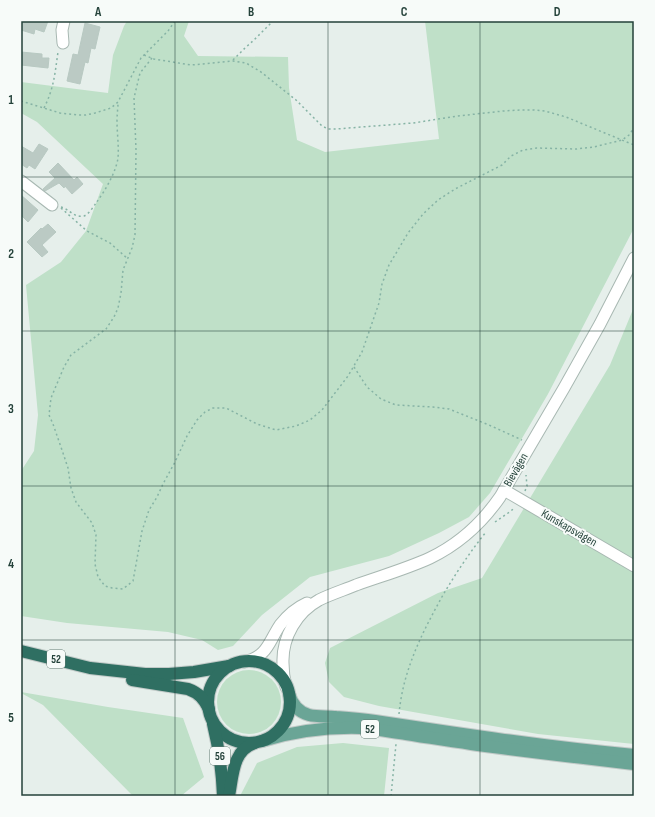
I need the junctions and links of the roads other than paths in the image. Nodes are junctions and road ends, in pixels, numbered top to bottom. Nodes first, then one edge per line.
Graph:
1 (64, 21) edge
2 (63, 43) road end
3 (21, 181) edge
4 (56, 206) road end
5 (634, 258) edge
6 (504, 490) junction
7 (634, 566) edge
8 (321, 599) junction
9 (21, 651) edge
10 (241, 663) junction
11 (90, 668) junction
12 (288, 690) junction
13 (210, 713) junction
14 (260, 742) junction
15 (634, 755) edge
16 (634, 764) edge
17 (223, 796) edge
18 (229, 796) edge

1 - 2 street
3 - 4 street
5 - 6 street, Bievägen
6 - 7 street, Kunskapsvägen
6 - 8 street, Bievägen
8 - 10 street, Bievägen
8 - 12 street, Bievägen
9 - 11 highway, 52
10 - 11 highway, 52
10 - 12 highway, 52
10 - 13 highway
11 - 13 highway, 52
12 - 14 highway
12 - 15 main road, 52
13 - 14 highway, 52
13 - 17 highway, 56
14 - 16 main road, 52
14 - 18 highway, 56

